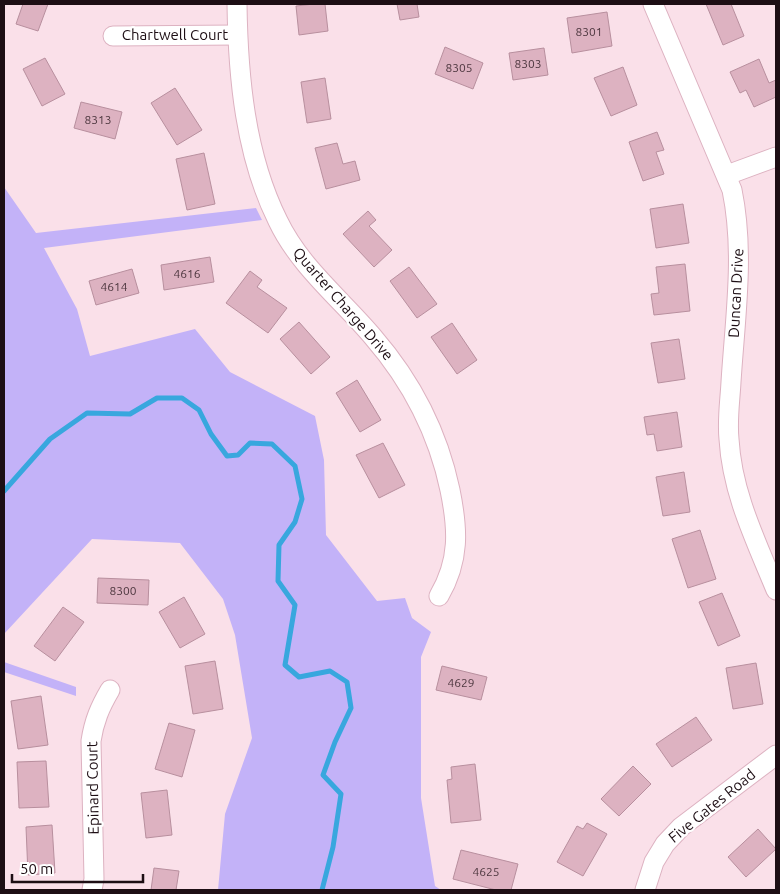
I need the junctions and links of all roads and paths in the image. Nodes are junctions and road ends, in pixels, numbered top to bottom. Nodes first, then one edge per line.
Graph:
1 (237, 4) edge
2 (653, 4) edge
3 (237, 35) junction
4 (113, 36) dead end
5 (776, 158) edge
6 (727, 175) junction
7 (776, 590) edge
8 (440, 596) dead end
9 (110, 690) dead end
10 (776, 755) edge
11 (92, 890) edge
12 (645, 890) edge

1 - 3 street, Quarter Charge Drive
2 - 6 street, Duncan Drive
3 - 4 street, Chartwell Court
3 - 8 street, Quarter Charge Drive
5 - 6 street
6 - 7 street, Duncan Drive
9 - 11 street, Epinard Court
10 - 12 street, Five Gates Road

